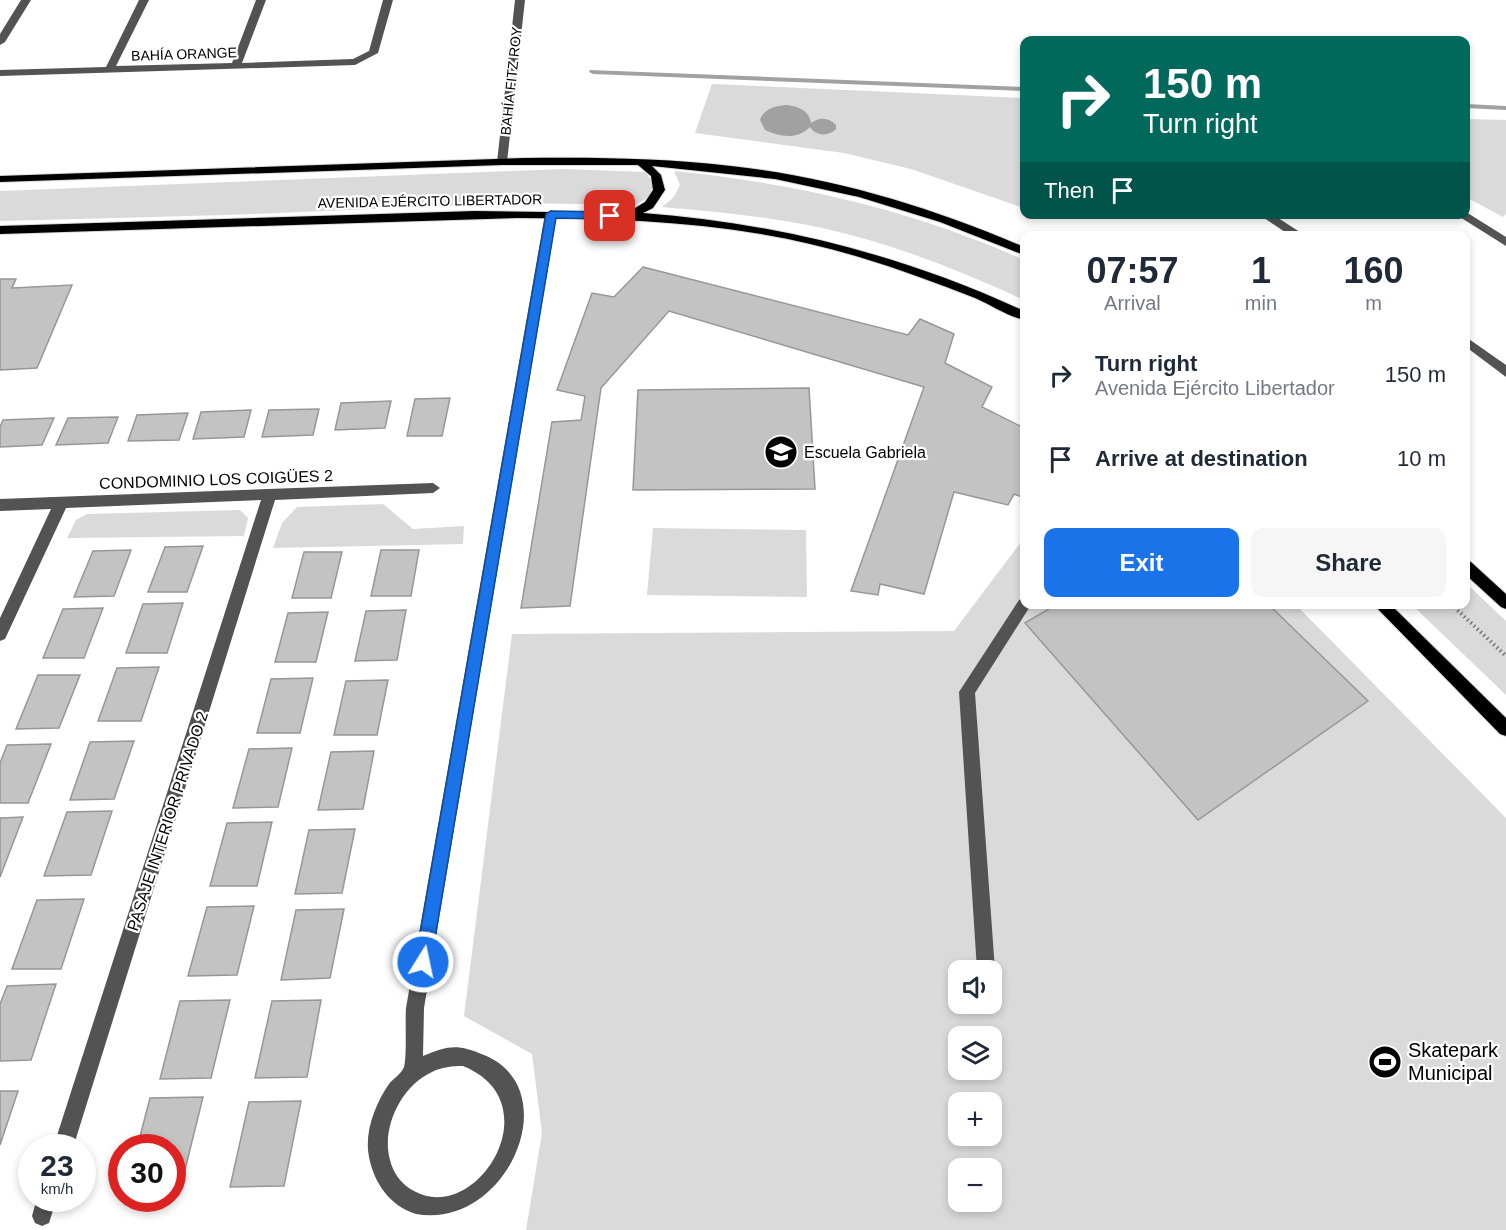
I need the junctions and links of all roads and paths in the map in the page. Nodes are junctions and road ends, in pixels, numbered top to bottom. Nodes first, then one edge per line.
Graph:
1 (26, 0) edge
2 (144, 0) edge
3 (261, 0) edge
4 (388, 0) edge
5 (520, 0) edge
6 (0, 42) edge
7 (236, 66) junction
8 (110, 69) junction
9 (0, 72) edge
10 (502, 162) junction
11 (642, 163) junction
12 (0, 179) edge
13 (551, 214) junction
14 (630, 216) junction
15 (1272, 219) edge
16 (1468, 219) edge
17 (0, 231) edge
18 (1292, 231) edge
19 (1506, 242) edge
20 (1020, 250) edge
21 (1020, 314) edge
22 (1470, 344) edge
23 (1506, 372) edge
24 (433, 488) dead end
25 (270, 495) junction
26 (61, 503) junction
27 (0, 505) edge
28 (1470, 570) edge
29 (1506, 603) edge
30 (1021, 609) edge
31 (1385, 609) edge
32 (1456, 609) edge
33 (0, 634) edge
34 (1506, 656) edge
35 (1506, 729) edge
36 (985, 960) edge
37 (413, 1072) junction
38 (67, 1134) edge

1 - 6 street
2 - 8 street
3 - 7 street
4 - 7 street, BAHÍA ORANGE
5 - 10 street, BAHÍA FITZ ROY
7 - 8 street, BAHÍA ORANGE
8 - 9 street, BAHÍA ORANGE
10 - 11 main road
10 - 12 main road
11 - 14 main road
11 - 20 main road
13 - 14 main road, AVENIDA EJÉRCITO LIBERTADOR
13 - 17 main road, AVENIDA EJÉRCITO LIBERTADOR
13 - 37 street
14 - 21 main road, AVENIDA EJÉRCITO LIBERTADOR
15 - 18 street
16 - 19 street
22 - 23 street
24 - 25 street, CONDOMINIO LOS COIGÜES 2
25 - 26 street, CONDOMINIO LOS COIGÜES 2
25 - 38 street, PASAJE INTERIOR PRIVADO 2
26 - 27 street, CONDOMINIO LOS COIGÜES 2
26 - 33 street
28 - 29 main road
30 - 36 street
31 - 35 main road
32 - 34 path
37 - 37 street

